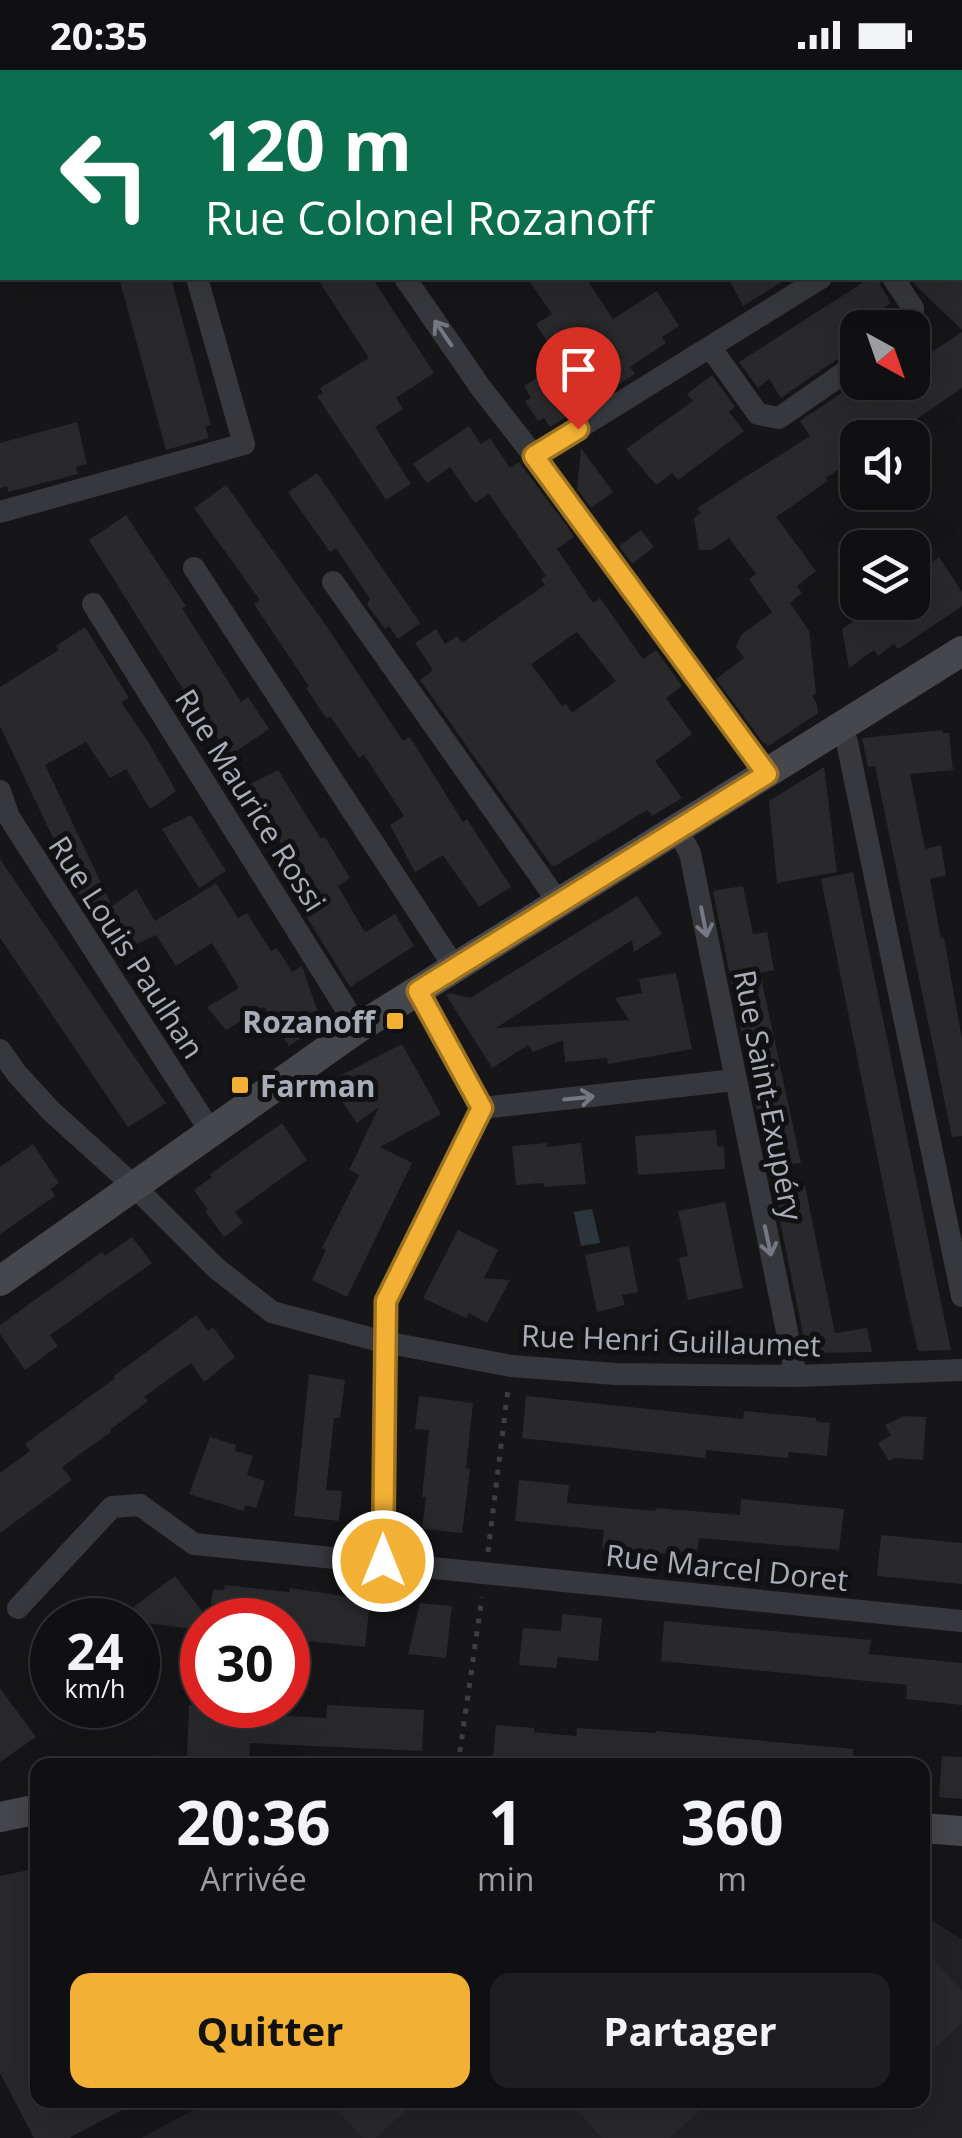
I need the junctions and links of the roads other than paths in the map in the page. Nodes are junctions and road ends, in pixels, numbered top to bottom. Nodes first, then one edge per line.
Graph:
1 (197, 280) edge
2 (406, 280) edge
3 (894, 280) edge
4 (808, 281) edge
5 (913, 310) edge
6 (710, 347) junction
7 (840, 375) edge
8 (534, 456) junction
9 (0, 512) edge
10 (194, 568) dead end
11 (333, 582) dead end
12 (92, 604) dead end
13 (962, 650) edge
14 (838, 729) junction
15 (767, 774) junction
16 (0, 791) edge
17 (676, 830) junction
18 (559, 903) junction
19 (455, 968) junction
20 (418, 991) junction
21 (358, 1028) junction
22 (0, 1050) edge
23 (735, 1080) junction
24 (482, 1108) junction
25 (211, 1132) junction
26 (134, 1186) junction
27 (0, 1281) edge
28 (962, 1296) edge
29 (384, 1342) junction
30 (962, 1370) edge
31 (796, 1376) junction
32 (383, 1561) junction
33 (18, 1608) dead end
34 (962, 1622) edge
35 (30, 1811) edge
36 (0, 1818) edge
37 (930, 1829) edge
38 (962, 1831) edge

1 - 9 street
8 -> 2 street
3 - 5 street
4 - 6 street
6 - 7 street
6 - 8 street
8 - 15 street
10 - 19 street
11 - 18 street
12 - 21 street, Rue Maurice Rossi
13 - 14 street
14 - 15 street
14 - 28 street
15 - 17 street
16 - 25 street, Rue Louis Paulhan
17 - 18 street
17 -> 23 street, Rue Saint-Exupéry
18 - 19 street
19 - 20 street
20 - 21 street
20 - 24 street
21 - 25 street
22 - 26 street, Rue Henri Guillaumet
24 -> 23 street
23 -> 31 street, Rue Saint-Exupéry
24 - 29 street
25 - 26 street
26 - 27 street
26 - 29 street, Rue Henri Guillaumet
29 - 31 street, Rue Henri Guillaumet
29 - 32 street
30 - 31 street, Rue Henri Guillaumet
32 - 33 street, Rue Marcel Doret
32 - 34 street, Rue Marcel Doret
35 - 36 street
37 - 38 street

